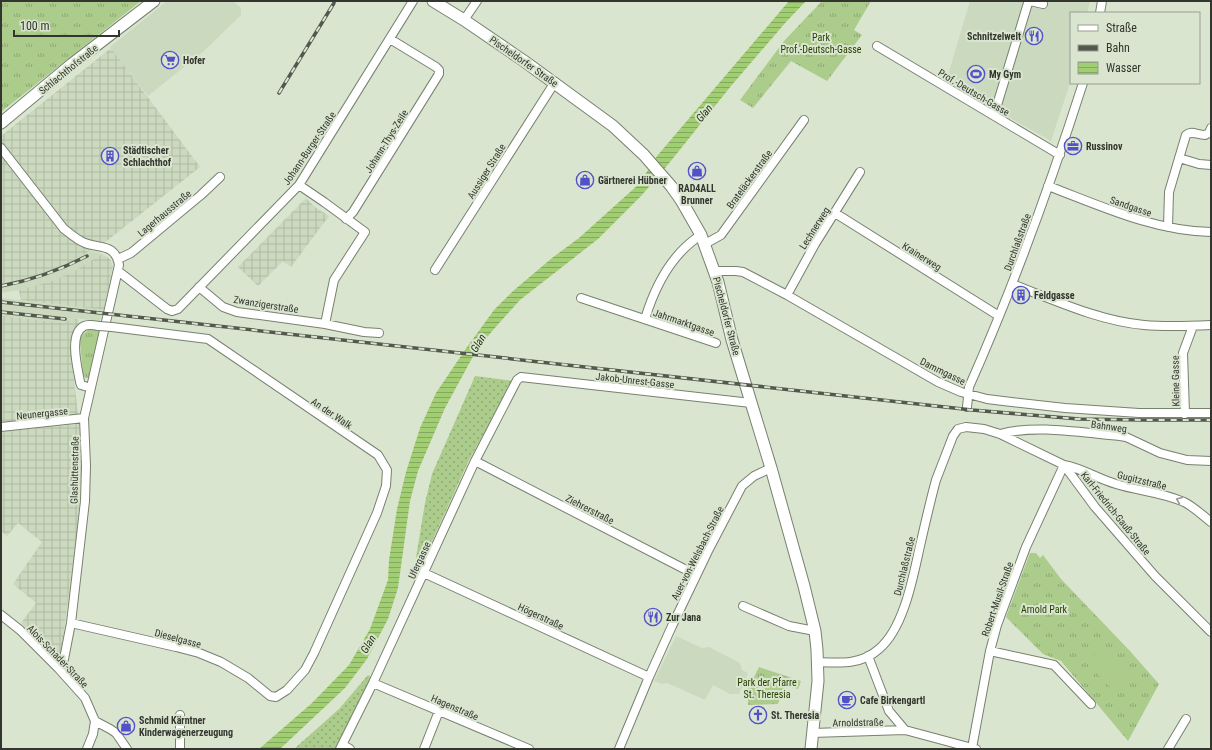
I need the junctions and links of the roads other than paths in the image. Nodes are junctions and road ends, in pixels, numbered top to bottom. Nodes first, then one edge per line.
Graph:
1 (154, 1) edge
2 (414, 1) edge
3 (433, 1) edge
4 (476, 1) edge
5 (1102, 1) edge
6 (1043, 4) dead end
7 (1100, 12) edge
8 (464, 20) junction
9 (390, 39) junction
10 (877, 46) dead end
11 (555, 82) junction
12 (1083, 84) edge
13 (994, 115) junction
14 (804, 120) dead end
15 (1, 123) edge
16 (1211, 128) edge
17 (1, 148) edge
18 (1060, 155) junction
19 (1179, 158) junction
20 (1211, 165) edge
21 (860, 172) dead end
22 (220, 177) dead end
23 (299, 185) junction
24 (1048, 186) junction
25 (835, 213) junction
26 (346, 219) junction
27 (1168, 227) junction
28 (1211, 232) edge
29 (703, 240) junction
30 (118, 259) junction
31 (435, 270) dead end
32 (118, 271) junction
33 (715, 271) junction
34 (1012, 284) junction
35 (198, 287) junction
36 (786, 295) junction
37 (581, 298) dead end
38 (999, 316) junction
39 (645, 319) junction
40 (325, 324) junction
41 (1211, 325) edge
42 (1193, 326) junction
43 (379, 333) dead end
44 (716, 343) dead end
45 (517, 380) joint
46 (91, 388) junction
47 (968, 394) junction
48 (751, 403) junction
49 (967, 407) dead end
50 (1211, 413) edge
51 (1185, 414) junction
52 (84, 418) junction
53 (1, 427) edge
54 (966, 427) joint
55 (1000, 434) junction
56 (475, 461) junction
57 (1211, 461) edge
58 (1064, 465) junction
59 (771, 468) junction
60 (1211, 522) edge
61 (424, 573) junction
62 (696, 575) junction
63 (743, 606) dead end
64 (1, 615) edge
65 (71, 623) junction
66 (815, 631) junction
67 (1211, 632) edge
68 (990, 651) junction
69 (868, 656) junction
70 (818, 662) junction
71 (59, 669) junction
72 (648, 677) junction
73 (373, 683) junction
74 (270, 696) joint
75 (1091, 704) dead end
76 (439, 711) junction
77 (180, 715) dead end
78 (1186, 720) dead end
79 (95, 721) junction
80 (905, 730) junction
81 (812, 733) junction
82 (344, 748) edge
83 (526, 748) edge
84 (810, 748) edge
85 (974, 748) edge
86 (87, 749) edge
87 (127, 749) edge
88 (180, 749) edge
89 (424, 749) edge
90 (619, 749) edge
91 (1168, 749) edge

1 - 15 main road, Schlachthofstraße
2 - 9 street, Johann-Burger-Straße
3 - 8 main road, Pischeldorfer Straße
4 - 8 street
5 - 7 street
6 - 13 street
8 - 11 main road, Pischeldorfer Straße
9 - 23 street, Johann-Burger-Straße
9 - 26 street, Johann-Thys-Zeile
10 - 13 street, Prof.-Deutsch-Gasse
11 - 29 main road, Pischeldorfer Straße
11 - 31 street, Aussiger Straße
12 - 18 street, Durchlaßstraße
13 - 18 street, Prof.-Deutsch-Gasse
14 - 29 street, Brateläckerstraße
16 - 19 street
17 - 30 street
18 - 24 street, Durchlaßstraße
19 - 20 street
19 - 27 street
21 - 25 street, Lechnerweg
22 - 30 street, Lagerhausstraße
23 - 26 street
23 - 35 street, Johann-Burger-Straße
24 - 27 street, Sandgasse
24 - 34 street, Durchlaßstraße
25 - 36 street, Lechnerweg
25 - 38 street, Krainerweg
26 - 40 street
27 - 28 street, Sandgasse
29 - 33 main road, Pischeldorfer Straße
29 - 39 street, Jahrmarktgasse
30 - 32 street
32 - 35 street
32 - 46 street, Glashüttenstraße
33 - 36 street, Dammgasse
33 - 48 main road, Pischeldorfer Straße
34 - 38 street, Durchlaßstraße
34 - 42 street
35 - 40 street, Zwanzigerstraße
36 - 47 street, Dammgasse
37 - 39 street, Jahrmarktgasse
38 - 47 street, Durchlaßstraße
39 - 44 street, Jahrmarktgasse
40 - 43 street, Zwanzigerstraße
41 - 42 street
42 - 51 street, Kleine Gasse
45 - 48 street, Jakob-Unrest-Gasse
45 - 56 street, Ufergasse
46 - 52 street, Glashüttenstraße
46 - 74 street, An der Walk, bridge
47 - 49 street, Durchlaßstraße
47 - 51 street, Dammgasse
48 - 59 main road, Pischeldorfer Straße
50 - 51 street, Dammgasse
52 - 53 street, Neunergasse
52 - 65 street, Glashüttenstraße
54 - 55 street, Karl-Friedrich-Gauß-Straße
54 - 69 street, Durchlaßstraße
55 - 57 street, Bahnweg
55 - 58 street, Karl-Friedrich-Gauß-Straße
56 - 61 street, Ufergasse
56 - 62 street, Ziehrerstraße
60 -> 58 street, Gugitzstraße
58 - 67 street, Karl-Friedrich-Gauß-Straße
58 - 68 street, Robert-Musil-Straße
59 - 62 street, Auer-von-Welsbach-Straße
59 - 66 main road, Pischeldorfer Straße
61 - 72 street, Högerstraße
61 - 73 street, Ufergasse
62 - 72 street, Auer-von-Welsbach-Straße
63 - 66 street
64 - 71 street, Alois-Schader-Straße
65 - 71 street, Glashüttenstraße
65 - 74 street, Dieselgasse
66 - 70 main road, Pischeldorfer Straße
68 - 75 street
68 - 85 street, Robert-Musil-Straße
69 - 70 street, Durchlaßstraße
69 - 80 street, Arnoldstraße
70 - 81 main road, Pischeldorfer Straße
71 - 79 street, Alois-Schader-Straße
72 - 90 street, Auer-von-Welsbach-Straße
73 - 76 street, Hagenstraße
73 - 82 street, Ufergasse
76 - 83 street, Hagenstraße
76 - 89 street
77 - 88 street
78 - 91 street
79 - 86 street
79 - 87 street
80 - 81 street, Arnoldstraße
80 - 85 street, Arnoldstraße
81 - 84 main road, Pischeldorfer Straße

